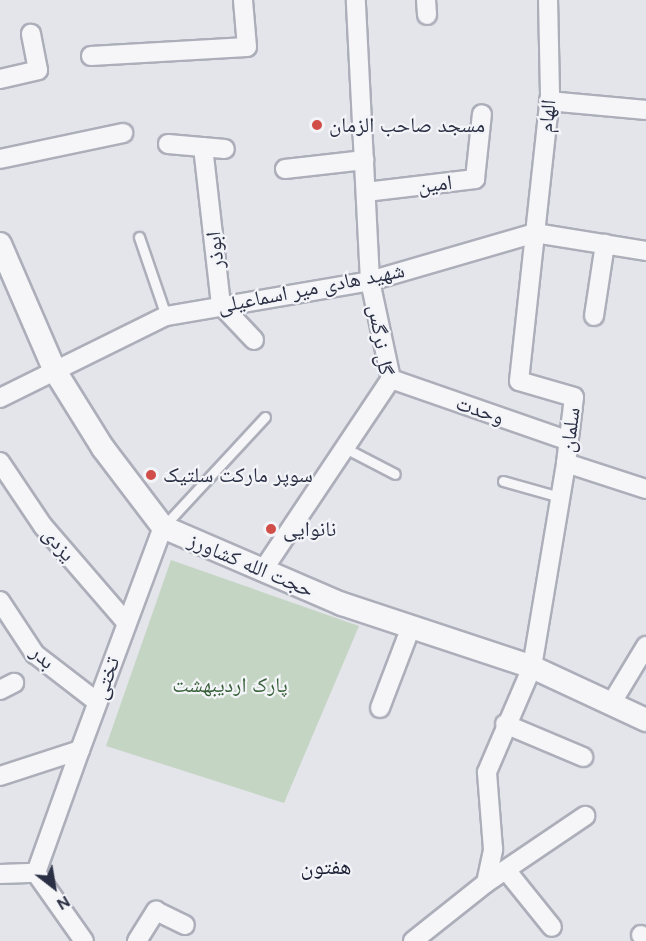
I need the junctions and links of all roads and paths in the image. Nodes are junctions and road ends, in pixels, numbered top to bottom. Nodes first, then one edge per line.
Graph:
1 (243, 0) edge
2 (356, 0) edge
3 (548, 0) edge
4 (31, 33) dead end
5 (91, 56) dead end
6 (0, 79) edge
7 (549, 101) junction
8 (646, 110) edge
9 (482, 114) dead end
10 (123, 133) dead end
11 (168, 144) dead end
12 (203, 147) junction
13 (225, 149) dead end
14 (0, 159) edge
15 (364, 160) junction
16 (285, 169) dead end
17 (366, 192) junction
18 (535, 232) junction
19 (139, 237) dead end
20 (605, 244) junction
21 (646, 251) edge
22 (2, 253) edge
23 (370, 281) junction
24 (221, 305) junction
25 (166, 316) junction
26 (594, 316) dead end
27 (254, 340) dead end
28 (55, 371) junction
29 (391, 379) junction
30 (0, 398) edge
31 (265, 417) dead end
32 (569, 441) junction
33 (345, 448) junction
34 (0, 462) edge
35 (566, 463) junction
36 (395, 474) dead end
37 (503, 481) dead end
38 (646, 489) edge
39 (560, 497) junction
40 (163, 527) junction
41 (263, 570) junction
42 (0, 602) edge
43 (125, 621) junction
44 (411, 627) junction
45 (646, 645) edge
46 (532, 667) junction
47 (97, 702) junction
48 (611, 704) junction
49 (380, 708) dead end
50 (646, 720) edge
51 (505, 724) junction
52 (80, 750) junction
53 (584, 757) dead end
54 (0, 776) edge
55 (585, 816) dead end
56 (506, 870) junction
57 (36, 873) junction
58 (0, 874) edge
59 (486, 883) junction
60 (185, 926) dead end
61 (552, 927) dead end
62 (78, 939) edge
63 (137, 941) edge
64 (413, 941) edge

1 - 5 street
2 - 15 street, گل نرگس
3 - 7 street, الهام
4 - 6 street
7 - 8 street
7 - 18 street, الهام
9 - 17 street, امین
10 - 14 street
11 - 12 street
12 - 13 street
12 - 24 street, ابوذر
15 - 16 street
15 - 17 street, گل نرگس
17 - 23 street, گل نرگس
18 - 20 street, شهید هادی میر اسماعیلی
18 - 23 street, شهید هادی میر اسماعیلی
18 - 32 street, سلمان
19 - 25 lane
20 - 21 street, شهید هادی میر اسماعیلی
20 - 26 street
22 - 28 street, حجت الله کشاورز
23 - 24 street, شهید هادی میر اسماعیلی
23 - 29 street, گل نرگس
24 - 25 street, شهید هادی میر اسماعیلی
24 - 27 street
25 - 28 street, شهید هادی میر اسماعیلی
28 - 30 street, شهید هادی میر اسماعیلی
28 - 40 street, حجت الله کشاورز
29 - 32 street, وحدت
29 - 33 street, گل نرگس
31 - 40 lane
32 - 35 street, سلمان
33 - 36 lane
33 - 41 street, گل نرگس
34 - 43 street, یزدی
35 - 38 street
35 - 39 street, سلمان
37 - 39 lane
39 - 46 street, سلمان
40 - 41 street, حجت الله کشاورز
40 - 43 street, تختی
41 - 44 street, حجت الله کشاورز
42 - 47 street, بدر
43 - 47 street, تختی
44 - 46 street, حجت الله کشاورز
44 - 49 street
45 - 48 street
46 - 48 street, حجت الله کشاورز
46 - 51 street, سلمان
47 - 52 street, تختی
48 - 50 street, حجت الله کشاورز
51 - 53 street
51 - 59 street, سلمان
52 - 54 street
52 - 57 street, تختی
55 - 56 street
56 - 59 street
56 - 61 street
57 - 58 street
57 - 62 street
59 - 64 street
60 - 63 street

